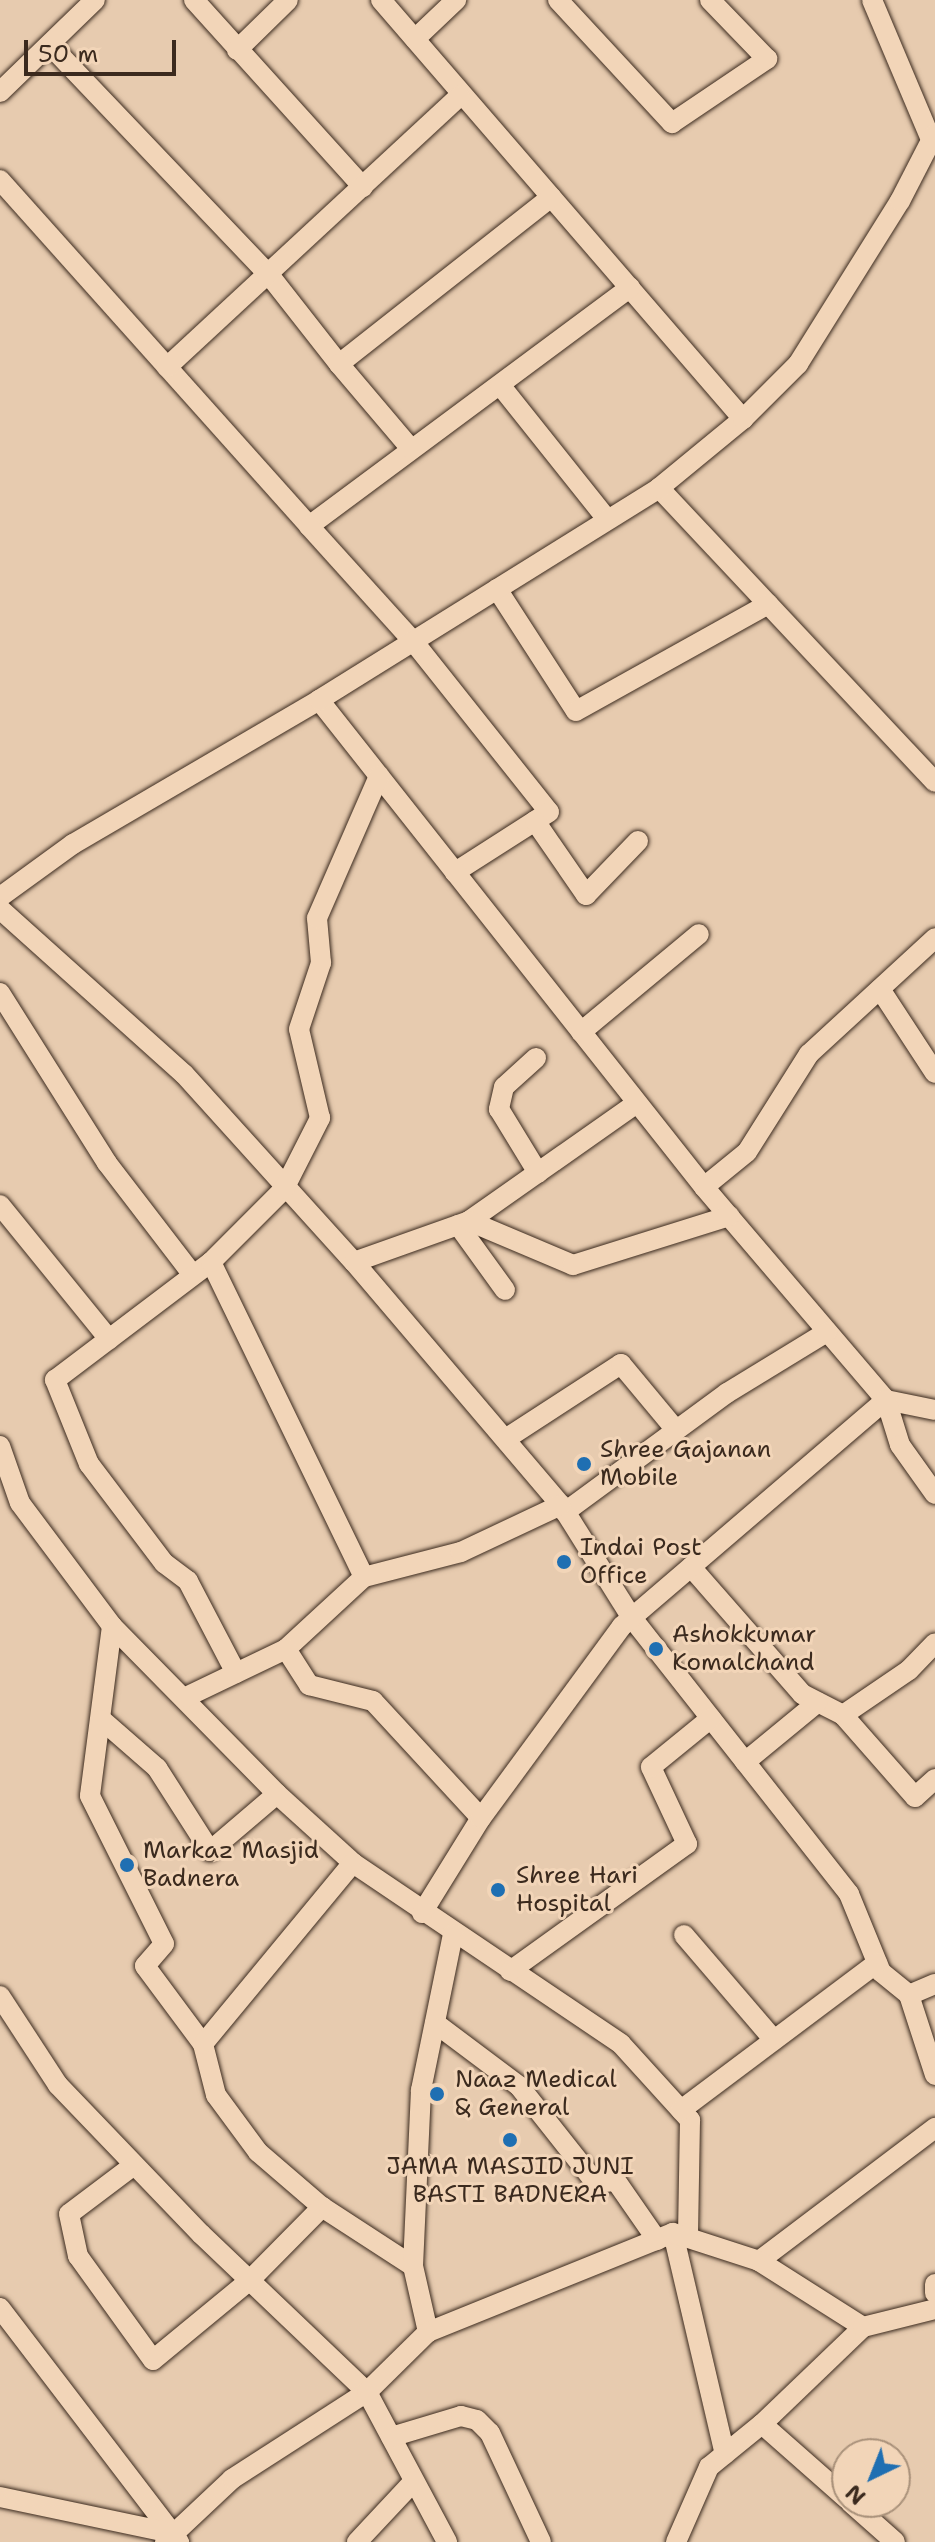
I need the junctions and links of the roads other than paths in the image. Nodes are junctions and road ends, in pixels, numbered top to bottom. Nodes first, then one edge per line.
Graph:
1 (95, 0) edge
2 (194, 0) edge
3 (288, 0) edge
4 (381, 0) edge
5 (456, 0) edge
6 (558, 0) edge
7 (710, 0) edge
8 (876, 9) edge
9 (415, 39) junction
10 (50, 45) junction
11 (237, 50) junction
12 (0, 92) edge
13 (460, 96) junction
14 (933, 136) edge
15 (0, 180) edge
16 (363, 187) junction
17 (551, 197) junction
18 (270, 276) junction
19 (630, 288) junction
20 (339, 364) junction
21 (167, 367) junction
22 (500, 385) junction
23 (743, 419) junction
24 (411, 449) junction
25 (659, 488) junction
26 (607, 519) junction
27 (309, 526) junction
28 (497, 589) junction
29 (768, 604) junction
30 (413, 641) junction
31 (319, 700) junction
32 (379, 776) junction
33 (935, 782) edge
34 (535, 821) junction
35 (638, 841) dead end
36 (455, 872) junction
37 (0, 897) edge
38 (0, 909) edge
39 (699, 934) dead end
40 (935, 938) edge
41 (880, 989) junction
42 (0, 993) edge
43 (581, 1032) junction
44 (536, 1058) dead end
45 (935, 1073) edge
46 (637, 1103) junction
47 (538, 1173) junction
48 (704, 1187) junction
49 (284, 1189) junction
50 (0, 1205) edge
51 (729, 1216) junction
52 (463, 1223) junction
53 (211, 1262) junction
54 (354, 1262) junction
55 (193, 1275) junction
56 (505, 1290) dead end
57 (827, 1332) junction
58 (109, 1339) junction
59 (886, 1400) junction
60 (935, 1410) edge
61 (676, 1430) junction
62 (507, 1438) junction
63 (0, 1446) edge
64 (935, 1494) edge
65 (20, 1503) junction
66 (563, 1508) junction
67 (0, 1510) edge
68 (691, 1567) junction
69 (364, 1577) junction
70 (632, 1618) junction
71 (112, 1626) junction
72 (935, 1643) edge
73 (286, 1649) junction
74 (236, 1673) junction
75 (186, 1697) junction
76 (818, 1702) junction
77 (843, 1715) junction
78 (711, 1718) junction
79 (102, 1720) junction
80 (745, 1762) junction
81 (935, 1779) edge
82 (277, 1794) junction
83 (481, 1818) junction
84 (353, 1863) junction
85 (422, 1913) junction
86 (453, 1934) junction
87 (684, 1935) dead end
88 (877, 1963) junction
89 (510, 1971) junction
90 (935, 1984) edge
91 (909, 1995) junction
92 (0, 1996) edge
93 (435, 2023) junction
94 (774, 2040) junction
95 (203, 2044) junction
96 (935, 2075) edge
97 (681, 2110) junction
98 (935, 2128) edge
99 (134, 2165) junction
100 (322, 2207) junction
101 (673, 2237) junction
102 (759, 2261) junction
103 (413, 2266) junction
104 (250, 2280) junction
105 (935, 2284) edge
106 (935, 2293) edge
107 (0, 2308) edge
108 (935, 2309) edge
109 (863, 2327) junction
110 (428, 2332) junction
111 (367, 2392) junction
112 (762, 2424) junction
113 (391, 2437) junction
114 (725, 2454) junction
115 (414, 2481) junction
116 (831, 2485) edge
117 (0, 2497) edge
118 (868, 2518) edge
119 (172, 2539) edge
120 (357, 2542) edge
121 (447, 2542) edge
122 (541, 2542) edge
123 (676, 2542) edge
124 (895, 2542) edge

1 - 10 street
2 - 11 street
3 - 11 street
4 - 9 street
5 - 9 street
6 - 7 street
8 - 14 street
9 - 13 street
10 - 12 street
10 - 18 street
11 - 16 street
13 - 16 street
13 - 17 street
14 - 23 street
15 - 21 street
16 - 18 street
17 - 19 street
17 - 20 street
18 - 20 street
18 - 21 street
19 - 22 street
19 - 23 street
20 - 24 street
21 - 27 street
22 - 24 street
22 - 26 street
23 - 25 street
24 - 27 street
25 - 26 street
25 - 29 street
26 - 28 street
27 - 30 street
28 - 29 street
28 - 30 street
29 - 33 street
30 - 31 street
30 - 34 street
31 - 32 street
31 - 37 street
32 - 36 street
32 - 49 street
34 - 35 street
34 - 36 street
36 - 43 street
38 - 49 street
39 - 43 street
40 - 41 street
41 - 45 street
41 - 48 street
42 - 55 street
43 - 46 street
44 - 47 street
46 - 47 street
46 - 48 street
47 - 52 street
48 - 51 street
49 - 53 street
49 - 54 street
50 - 58 street
51 - 52 street
51 - 57 street
52 - 54 street
52 - 56 street
53 - 55 street
53 - 69 street
54 - 62 street
55 - 58 street
57 - 59 street
57 - 61 street
58 - 74 street
59 - 60 street
59 - 64 street
59 - 68 street
61 - 62 street
61 - 66 street
62 - 66 street
63 - 65 street
65 - 67 street
65 - 71 street
66 - 69 street
66 - 70 street
68 - 70 street
68 - 76 street
69 - 73 street
70 - 78 street
70 - 83 street
71 - 75 street
71 - 79 street
72 - 77 street
73 - 74 street
73 - 83 street
74 - 75 street
75 - 82 street
76 - 77 street
76 - 80 street
77 - 81 street
78 - 80 street
78 - 89 street
79 - 82 street
79 - 95 street
80 - 88 street
82 - 84 street
83 - 85 street
84 - 85 street
84 - 95 street
85 - 86 street
86 - 89 street
86 - 93 street
87 - 94 street
88 - 91 street
88 - 94 street
89 - 97 street
90 - 91 street
91 - 96 street
92 - 99 street
93 - 101 street
93 - 103 street
94 - 97 street
95 - 100 street
97 - 101 street
98 - 102 street
99 - 104 street
99 - 104 street
100 - 103 street
100 - 104 street
101 - 102 street
101 - 110 street
101 - 114 street
102 - 109 street
103 - 110 street
104 - 111 street
105 - 106 street
107 - 119 street
108 - 109 street
109 - 112 street
110 - 111 street
111 - 113 street
111 - 119 street
112 - 114 street
112 - 116 street
113 - 115 street
113 - 122 street
114 - 123 street
115 - 120 street
115 - 121 street
117 - 119 street
118 - 124 street

